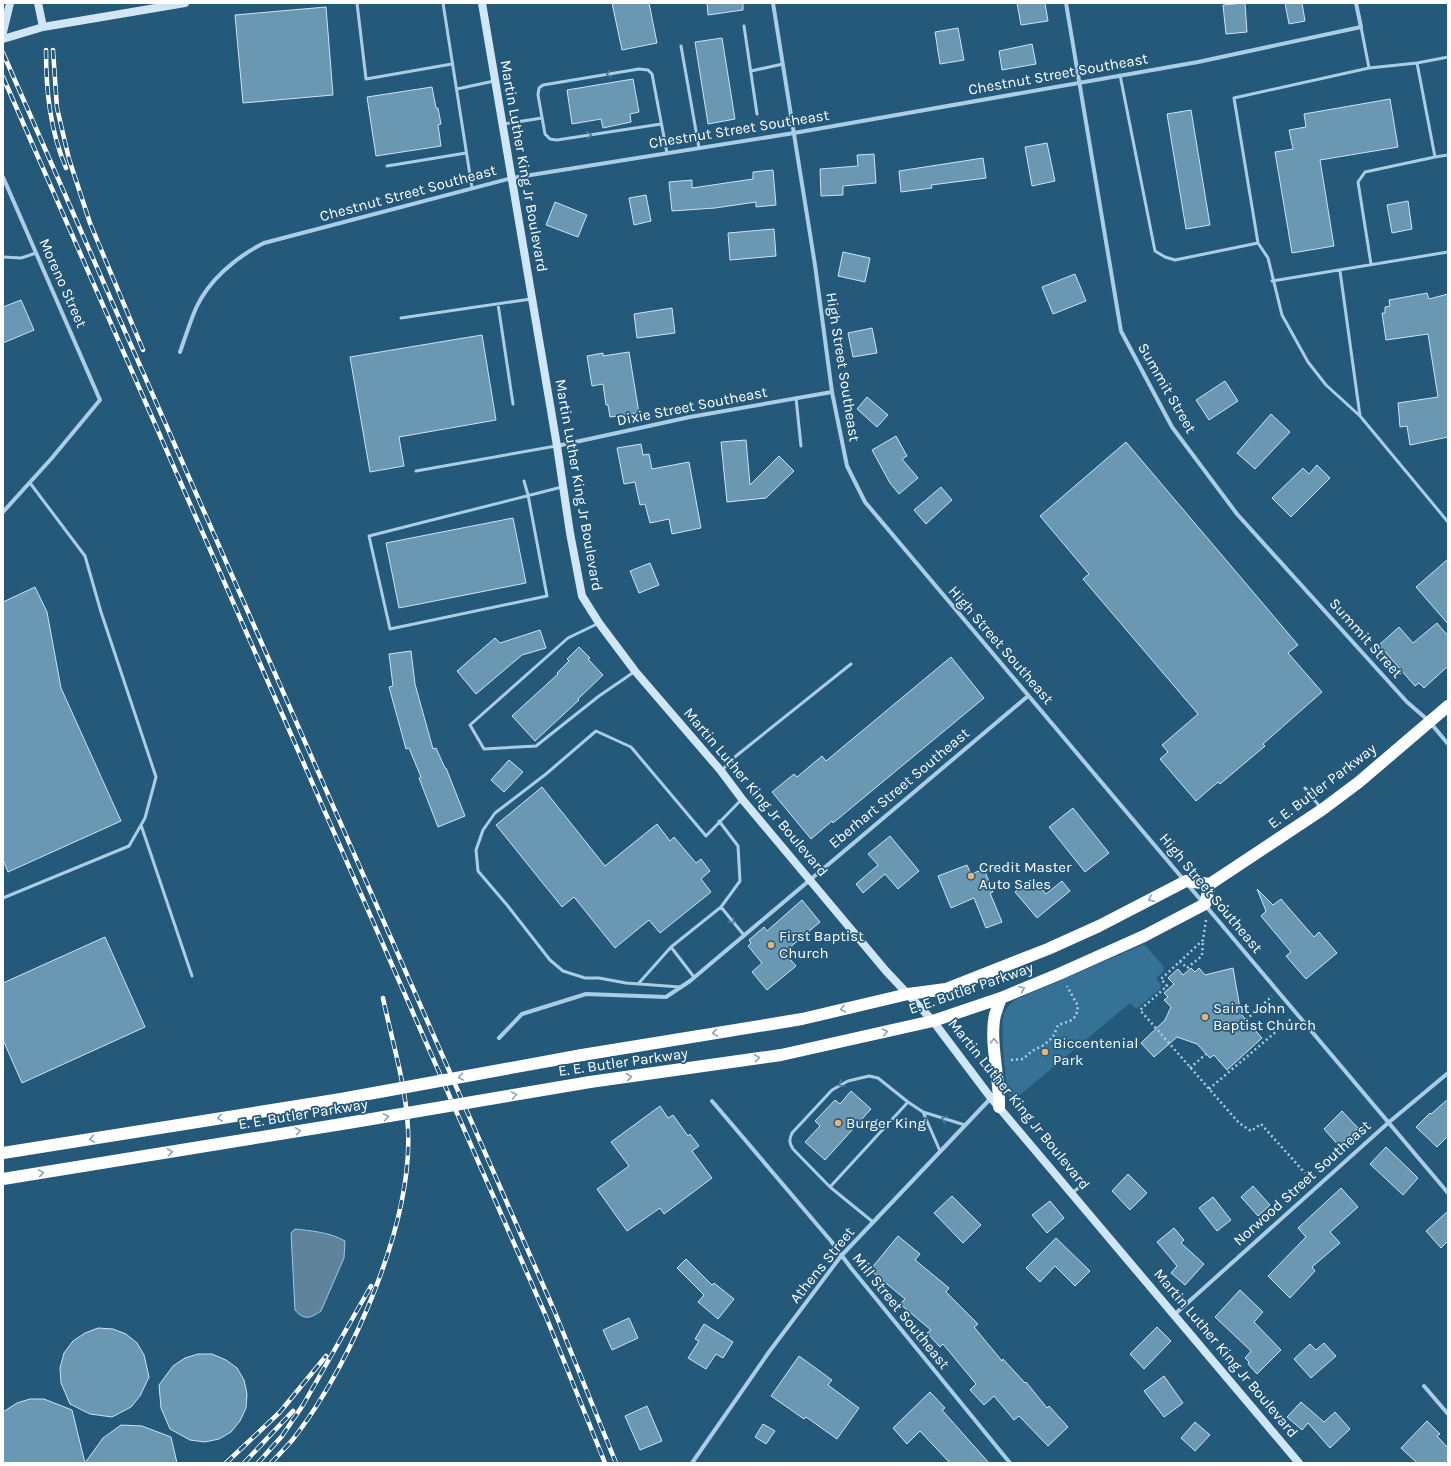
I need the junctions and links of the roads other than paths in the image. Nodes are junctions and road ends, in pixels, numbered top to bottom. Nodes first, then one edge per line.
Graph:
1 (10, 3) edge
2 (38, 3) edge
3 (185, 3) edge
4 (357, 3) edge
5 (443, 3) edge
6 (482, 3) edge
7 (773, 3) edge
8 (1066, 3) edge
9 (1356, 3) edge
10 (744, 26) dead end
11 (43, 27) junction
12 (1361, 27) junction
13 (3, 32) edge
14 (3, 39) edge
15 (681, 46) dead end
16 (1448, 57) edge
17 (1417, 63) junction
18 (452, 64) junction
19 (783, 64) junction
20 (1369, 68) junction
21 (751, 71) junction
22 (1120, 75) junction
23 (494, 81) junction
24 (1079, 82) junction
25 (457, 89) junction
26 (757, 114) dead end
27 (542, 118) junction
28 (502, 124) junction
29 (661, 124) junction
30 (794, 133) junction
31 (699, 148) junction
32 (466, 153) junction
33 (667, 153) junction
34 (1448, 156) edge
35 (1435, 157) junction
36 (387, 166) dead end
37 (3, 177) edge
38 (512, 178) junction
39 (472, 188) junction
40 (1258, 243) junction
41 (1448, 252) edge
42 (36, 253) junction
43 (3, 257) edge
44 (1371, 264) junction
45 (1340, 271) junction
46 (1272, 281) junction
47 (532, 299) junction
48 (498, 304) junction
49 (401, 318) dead end
50 (180, 352) dead end
51 (832, 392) junction
52 (796, 398) junction
53 (513, 404) dead end
54 (1360, 416) junction
55 (557, 446) junction
56 (801, 446) dead end
57 (416, 471) dead end
58 (524, 481) dead end
59 (30, 483) junction
60 (563, 486) junction
61 (528, 495) junction
62 (3, 512) edge
63 (1448, 522) edge
64 (599, 623) junction
65 (851, 664) dead end
66 (635, 671) junction
67 (1028, 696) junction
68 (1448, 706) edge
69 (1429, 721) junction
70 (1448, 744) edge
71 (720, 771) junction
72 (1304, 788) dead end
73 (742, 799) junction
74 (1323, 809) junction
75 (719, 822) junction
76 (141, 825) junction
77 (809, 879) junction
78 (1186, 881) junction
79 (1210, 884) junction
80 (3, 898) edge
81 (1205, 904) junction
82 (721, 907) junction
83 (743, 934) junction
84 (671, 947) junction
85 (192, 976) dead end
86 (694, 977) junction
87 (638, 984) junction
88 (681, 987) junction
89 (908, 994) junction
90 (1001, 998) junction
91 (933, 1021) junction
92 (499, 1038) dead end
93 (1448, 1073) edge
94 (712, 1101) dead end
95 (908, 1102) junction
96 (995, 1103) junction
97 (923, 1112) junction
98 (1388, 1123) junction
99 (965, 1125) junction
100 (940, 1151) junction
101 (3, 1153) edge
102 (3, 1179) edge
103 (1082, 1185) dead end
104 (830, 1187) junction
105 (1072, 1193) junction
106 (1448, 1193) edge
107 (873, 1222) junction
108 (842, 1256) junction
109 (1175, 1314) junction
110 (1424, 1386) dead end
111 (1448, 1414) edge
112 (692, 1463) edge
113 (1010, 1463) edge
114 (1300, 1463) edge

1 - 13 main road
2 - 11 main road
3 - 11 main road
4 - 18 lane
5 - 18 lane
6 - 23 main road, Martin Luther King Jr Boulevard
7 - 19 street, High Street Southeast
8 - 24 street, Summit Street
9 - 12 street
10 - 21 lane
11 - 14 main road
12 - 20 lane
12 - 22 street, Chestnut Street Southeast
15 - 31 lane
16 - 17 lane
17 - 20 lane
17 - 35 lane
18 - 25 lane
19 - 21 lane
19 - 30 street, High Street Southeast
20 - 40 lane
21 - 26 lane
22 - 24 street, Chestnut Street Southeast
22 - 40 lane
23 - 25 lane
23 - 28 main road, Martin Luther King Jr Boulevard
24 - 30 street, Chestnut Street Southeast
24 - 69 street, Summit Street
25 - 32 lane
27 - 28 lane
27 -> 29 lane
29 -> 27 lane
28 - 38 main road, Martin Luther King Jr Boulevard
29 - 33 lane
30 - 31 street, Chestnut Street Southeast
30 - 51 street, High Street Southeast
31 - 33 street, Chestnut Street Southeast
32 - 36 lane
32 - 39 lane
33 - 38 street, Chestnut Street Southeast
34 - 35 lane
35 - 44 lane
37 - 42 street, Moreno Street
38 - 39 street, Chestnut Street Southeast
38 - 47 main road, Martin Luther King Jr Boulevard
39 - 50 street, Chestnut Street Southeast
40 - 46 lane
41 - 44 lane
42 - 43 lane
42 - 59 street, Moreno Street
44 - 45 lane
45 - 46 lane
45 - 54 lane
46 - 54 lane
47 - 48 lane
47 - 55 main road, Martin Luther King Jr Boulevard
48 - 49 lane
48 - 53 lane
51 - 52 street, Dixie Street Southeast
51 - 67 street, High Street Southeast
52 - 55 street, Dixie Street Southeast
52 - 56 lane
54 - 63 lane
55 - 57 lane
55 - 60 main road, Martin Luther King Jr Boulevard
58 - 61 lane
59 - 62 street
59 - 76 lane
60 - 61 lane
60 - 64 main road, Martin Luther King Jr Boulevard
61 - 61 lane
64 - 66 main road, Martin Luther King Jr Boulevard
64 - 66 lane
65 - 71 lane
66 - 71 main road, Martin Luther King Jr Boulevard
67 - 77 street, Eberhart Street Southeast
67 - 78 street, High Street Southeast
68 - 69 highway, E. E. Butler Parkway
69 - 70 street, Summit Street
69 - 74 highway, E. E. Butler Parkway
71 - 73 main road, Martin Luther King Jr Boulevard
72 - 74 lane
73 - 75 lane
73 - 77 main road, Martin Luther King Jr Boulevard
74 - 79 highway, E. E. Butler Parkway
75 - 82 lane
75 - 87 lane
76 - 80 lane
76 - 85 lane
77 - 83 street, Eberhart Street Southeast
77 - 89 main road, Martin Luther King Jr Boulevard
78 - 79 highway
78 - 81 street, High Street Southeast
78 -> 89 highway, E. E. Butler Parkway
79 - 81 highway
90 -> 81 highway, E. E. Butler Parkway
81 - 98 street, High Street Southeast
82 -> 83 lane
82 - 84 lane
83 - 86 street, Eberhart Street Southeast
84 - 86 lane
84 - 87 lane
86 - 88 street, Eberhart Street Southeast
87 - 88 lane
88 - 92 street, Eberhart Street Southeast
89 - 91 main road, Martin Luther King Jr Boulevard
89 -> 101 highway, E. E. Butler Parkway, bridge
90 - 91 highway, E. E. Butler Parkway
96 -> 90 highway
91 - 96 main road, Martin Luther King Jr Boulevard
102 -> 91 highway, E. E. Butler Parkway, bridge
93 - 98 street, Norwood Street Southeast
94 - 108 street, Mill Street Southeast
95 - 97 lane
95 - 104 lane
95 -> 104 lane
96 - 99 street, Athens Street
96 - 105 main road, Martin Luther King Jr Boulevard
99 -> 97 lane
97 - 100 lane
98 - 106 street, High Street Southeast
98 - 109 street, Norwood Street Southeast
99 - 100 street, Athens Street
100 - 107 street, Athens Street
103 - 105 lane
104 - 107 lane
105 - 109 main road, Martin Luther King Jr Boulevard
107 - 108 street, Athens Street
108 - 112 street, Athens Street
108 - 113 street, Mill Street Southeast
109 - 114 main road, Martin Luther King Jr Boulevard
110 - 111 street

